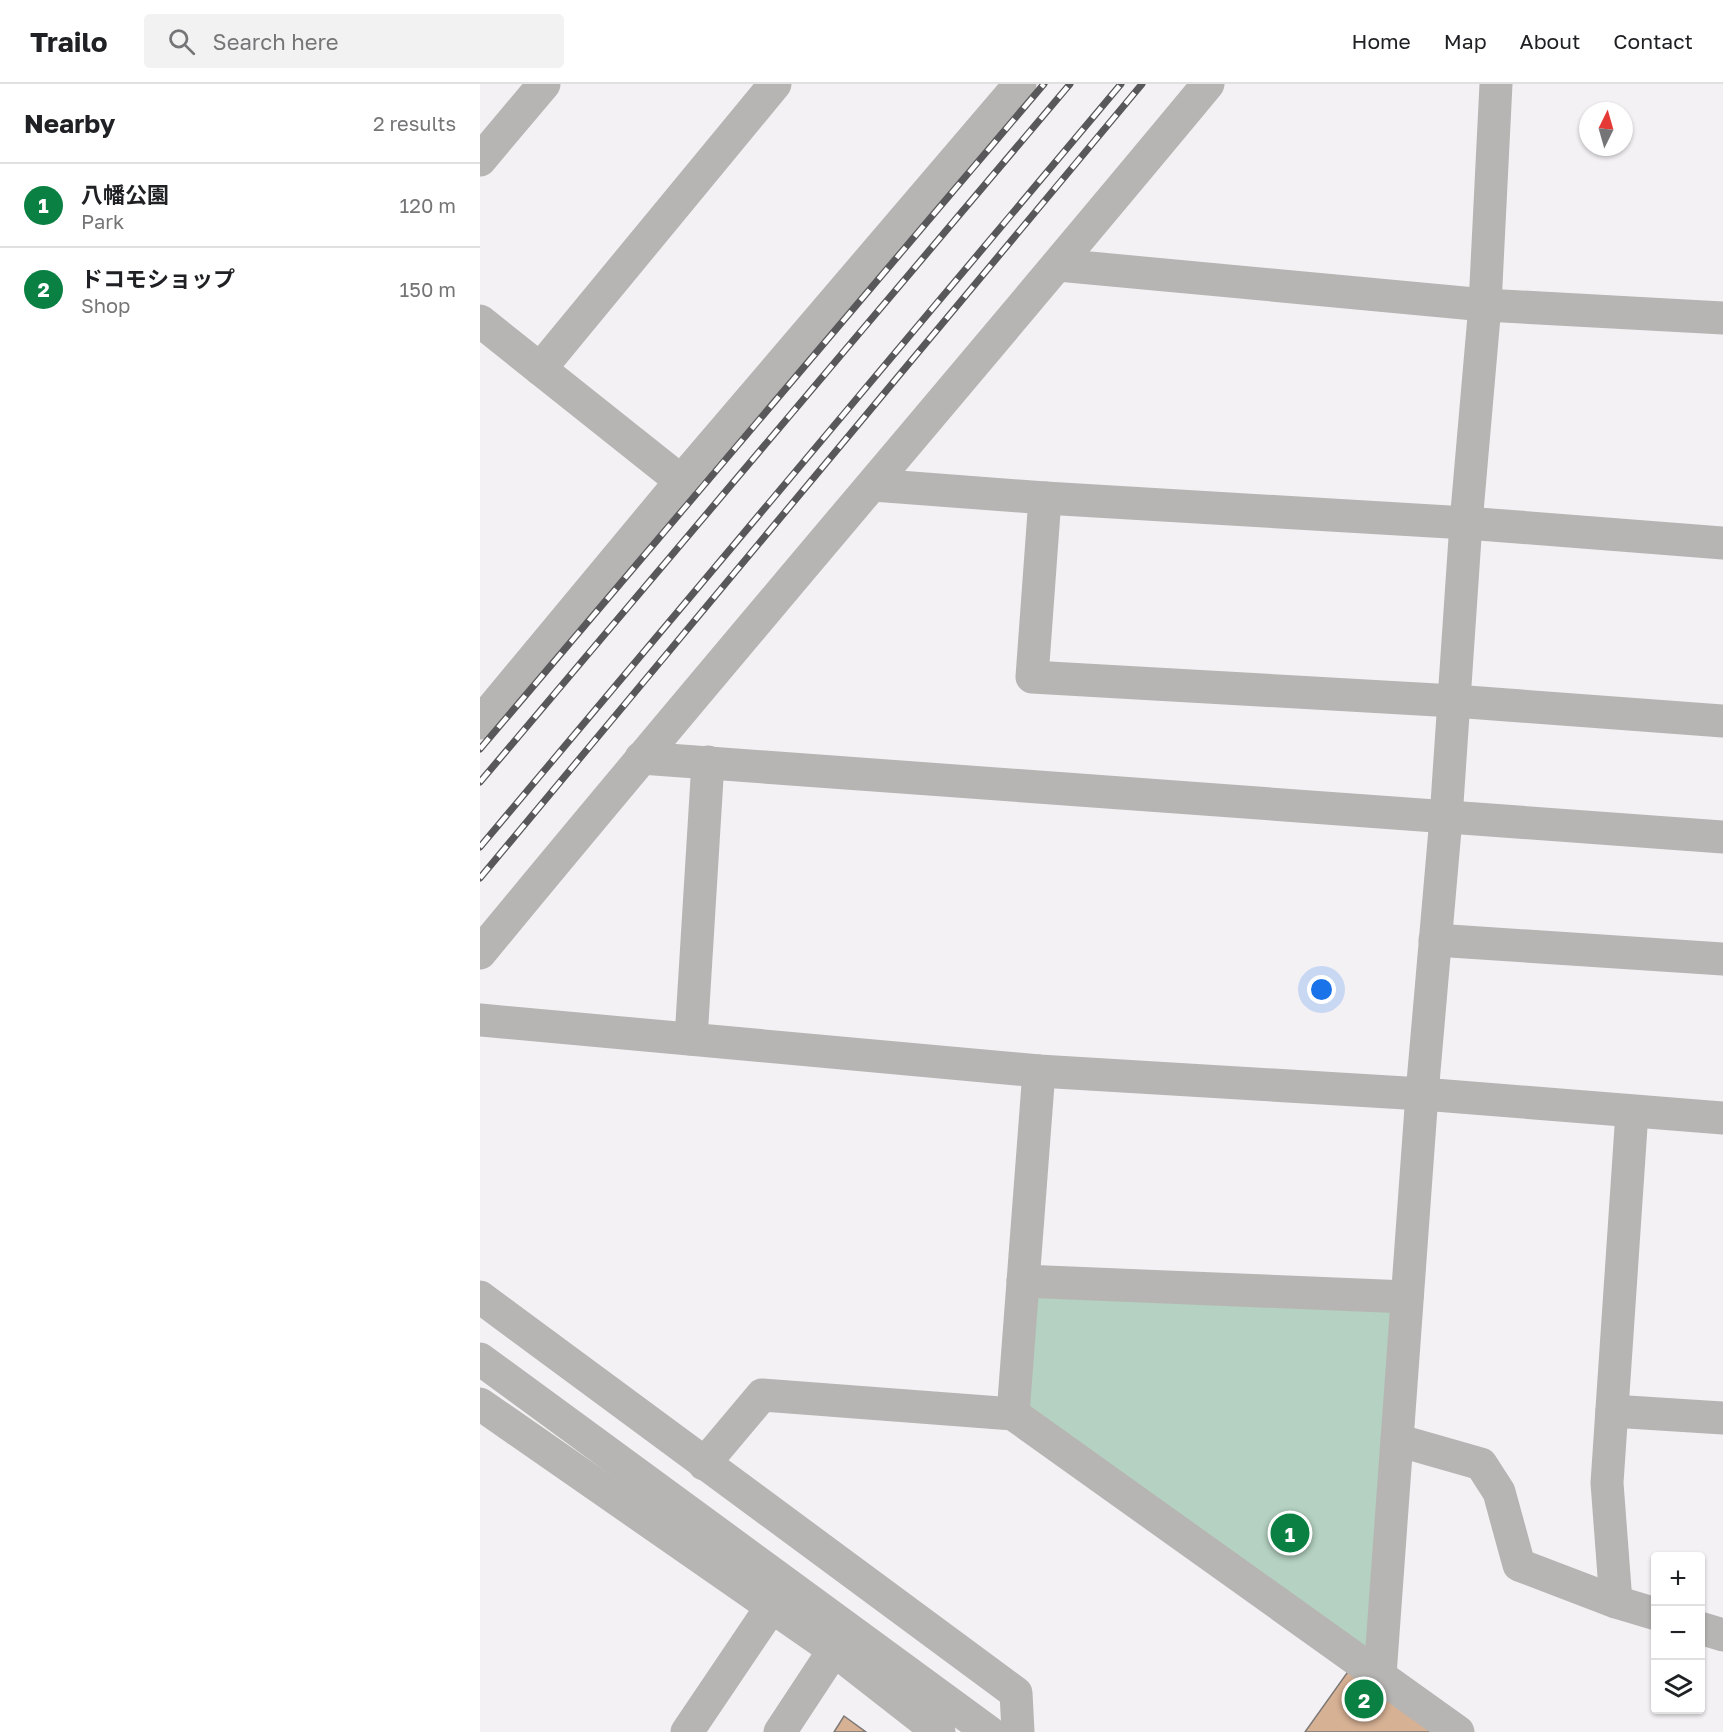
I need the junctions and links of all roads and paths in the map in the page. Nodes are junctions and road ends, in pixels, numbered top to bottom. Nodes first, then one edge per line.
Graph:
1 (544, 84) edge
2 (775, 84) edge
3 (1208, 84) edge
4 (1496, 84) edge
5 (1018, 85) edge
6 (480, 160) edge
7 (1058, 265) junction
8 (1485, 305) junction
9 (1723, 318) edge
10 (480, 321) edge
11 (540, 369) junction
12 (681, 481) junction
13 (873, 485) junction
14 (1045, 498) junction
15 (1466, 524) junction
16 (1723, 543) edge
17 (1454, 701) junction
18 (1723, 721) edge
19 (480, 723) edge
20 (641, 758) junction
21 (708, 762) junction
22 (1446, 818) junction
23 (1723, 837) edge
24 (1435, 940) junction
25 (480, 953) edge
26 (1723, 959) edge
27 (480, 1020) edge
28 (691, 1039) junction
29 (1039, 1071) junction
30 (1422, 1094) junction
31 (1632, 1112) junction
32 (1723, 1118) edge
33 (1023, 1281) junction
34 (480, 1297) edge
35 (1407, 1297) junction
36 (480, 1359) edge
37 (480, 1404) edge
38 (1612, 1411) junction
39 (1012, 1414) junction
40 (1723, 1418) edge
41 (1397, 1440) junction
42 (704, 1464) junction
43 (1616, 1602) junction
44 (772, 1606) junction
45 (1651, 1612) edge
46 (1705, 1629) edge
47 (1723, 1635) edge
48 (834, 1650) junction
49 (1380, 1675) junction
50 (687, 1732) edge
51 (780, 1732) edge
52 (939, 1732) edge
53 (989, 1732) edge
54 (1017, 1732) edge
55 (1458, 1732) edge

1 - 6 street
2 - 11 street
3 - 7 street
4 - 8 street
5 - 12 street
7 - 8 street
7 - 13 street
8 - 9 street
8 - 15 street
10 - 11 street
11 - 12 street
12 - 19 street
13 - 14 street
13 - 20 street
14 - 15 street
14 - 17 street
15 - 16 street
15 - 17 street
17 - 18 street
17 - 22 street
20 - 21 street
20 - 25 street
21 - 22 street
21 - 28 street
22 - 23 street
22 - 24 street
24 - 26 street
24 - 30 street
27 - 28 street
28 - 29 street
29 - 30 street
29 - 33 street
30 - 31 street
30 - 35 street
31 - 32 street
31 - 38 street
33 - 35 street
33 - 39 street
34 - 42 street
35 - 41 street
36 - 53 street
37 - 44 street
38 - 40 street
38 - 43 street
39 - 42 street
39 - 49 street
41 - 43 street
41 - 49 street
42 - 54 street
43 - 45 street
44 - 48 street
44 - 50 street
46 - 47 street
48 - 51 street
48 - 52 street
49 - 55 street

